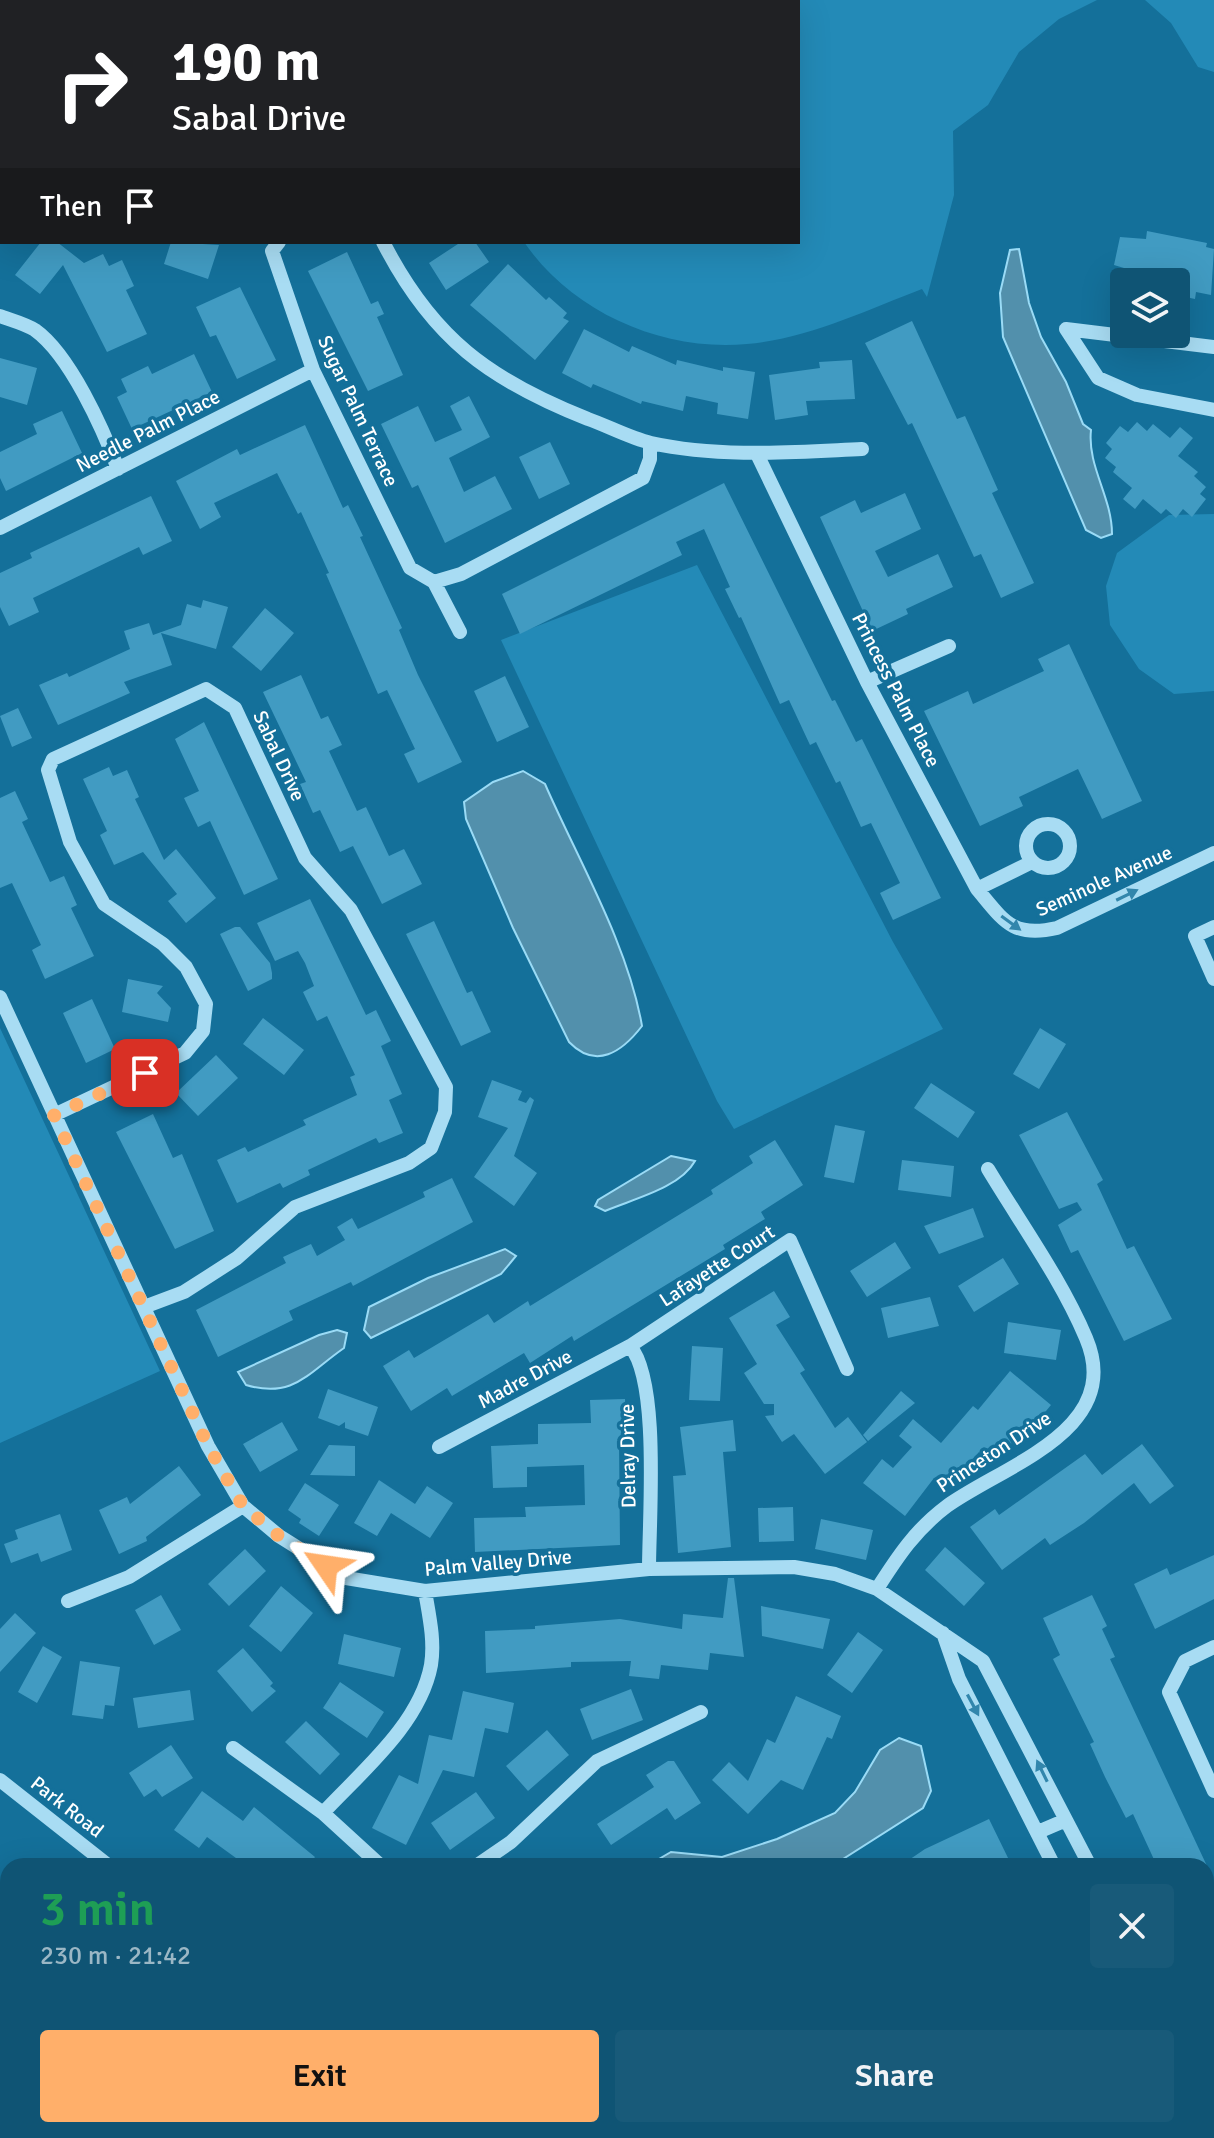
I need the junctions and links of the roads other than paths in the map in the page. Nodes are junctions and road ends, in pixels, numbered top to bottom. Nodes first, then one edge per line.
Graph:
1 (277, 244) edge
2 (384, 244) edge
3 (0, 316) edge
4 (1214, 347) edge
5 (313, 370) junction
6 (1214, 410) edge
7 (650, 443) junction
8 (862, 449) dead end
9 (757, 454) junction
10 (118, 469) junction
11 (0, 528) edge
12 (434, 582) junction
13 (460, 632) dead end
14 (949, 646) dead end
15 (867, 682) junction
16 (1214, 853) edge
17 (1032, 862) dead end
18 (977, 889) junction
19 (1214, 927) edge
20 (1214, 979) edge
21 (0, 997) edge
22 (54, 1115) junction
23 (988, 1169) dead end
24 (144, 1307) junction
25 (630, 1346) junction
26 (847, 1369) dead end
27 (439, 1447) dead end
28 (243, 1506) junction
29 (649, 1569) junction
30 (877, 1589) junction
31 (425, 1591) junction
32 (68, 1601) dead end
33 (942, 1633) junction
34 (1214, 1647) edge
35 (701, 1712) dead end
36 (233, 1748) dead end
37 (0, 1780) edge
38 (1214, 1791) edge
39 (323, 1813) junction
40 (1066, 1820) junction
41 (1038, 1832) junction
42 (99, 1858) edge
43 (372, 1858) edge
44 (488, 1858) edge
45 (1050, 1858) edge
46 (1086, 1858) edge

1 - 5 street, Sugar Palm Terrace
2 - 7 street
3 - 10 street
4 - 6 street
5 - 10 street, Needle Palm Place
5 - 12 street, Sugar Palm Terrace
7 - 9 street
7 - 12 street
8 - 9 street
9 - 15 street, Princess Palm Place
10 - 11 street, Needle Palm Place
12 - 13 street, Sugar Palm Terrace
14 - 15 street
15 - 18 street, Princess Palm Place
18 -> 16 street, Seminole Avenue
17 - 18 street
19 - 20 street
21 - 22 street, Palm Valley Drive
22 - 24 street, Palm Valley Drive
22 - 24 street, Sabal Drive
23 - 30 street, Princeton Drive
24 - 28 street, Palm Valley Drive
25 - 26 street, Lafayette Court
25 - 27 street, Madre Drive
25 - 29 street, Delray Drive
28 - 31 street, Palm Valley Drive
28 - 32 street
29 - 30 street, Palm Valley Drive
29 - 31 street, Palm Valley Drive
30 - 33 street, Palm Valley Drive
31 - 39 street
40 -> 33 street, Palm Valley Drive
33 -> 41 street
34 - 38 street
35 - 44 street
36 - 39 street
37 - 42 street, Park Road
39 - 43 street
40 - 41 street
40 - 46 street, Palm Valley Drive
41 - 45 street

